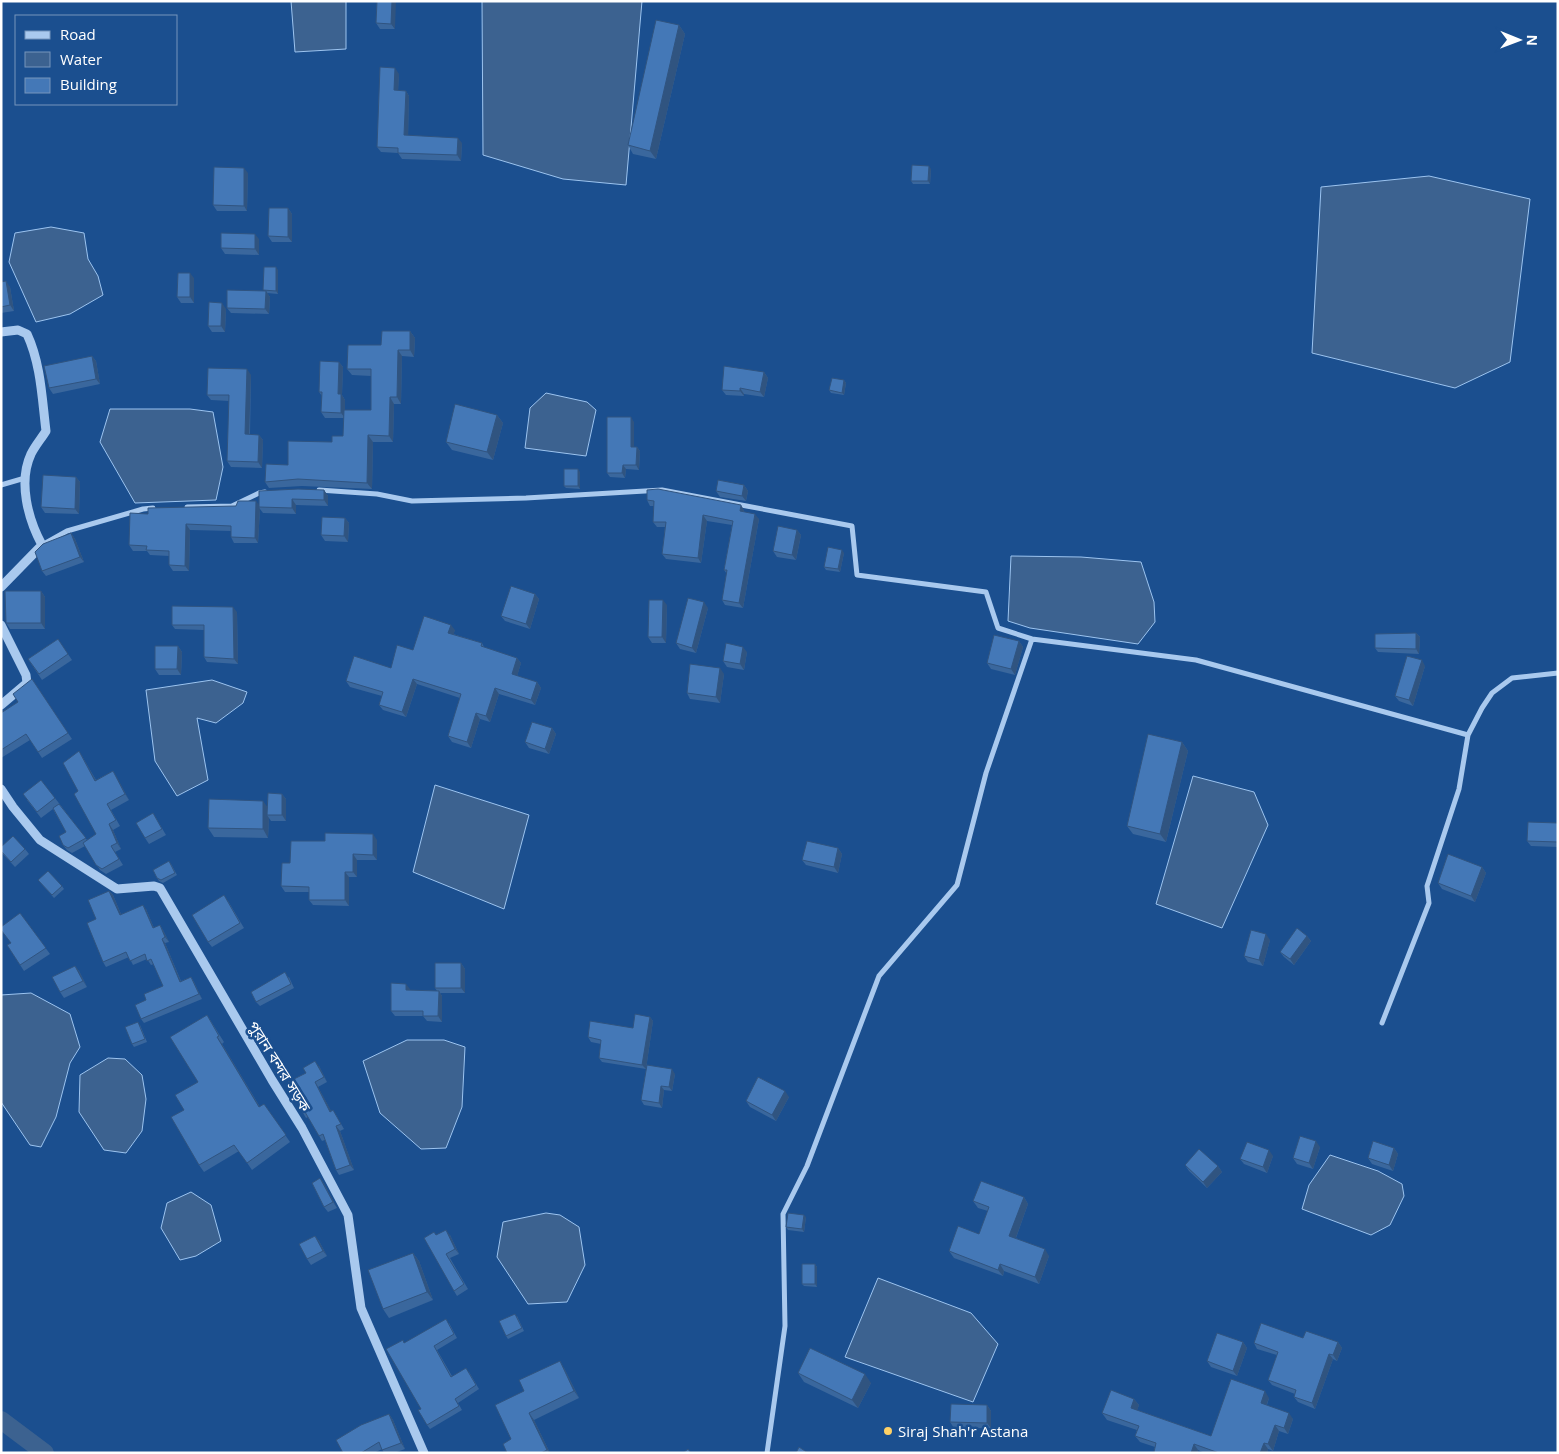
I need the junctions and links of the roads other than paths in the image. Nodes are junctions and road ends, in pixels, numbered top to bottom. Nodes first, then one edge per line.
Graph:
1 (1, 332) edge
2 (26, 478) junction
3 (1, 485) edge
4 (310, 490) edge
5 (276, 492) edge
6 (182, 507) edge
7 (163, 508) edge
8 (42, 545) junction
9 (1, 587) edge
10 (1, 625) edge
11 (1032, 639) junction
12 (1558, 673) edge
13 (1, 705) edge
14 (1468, 735) junction
15 (1, 789) edge
16 (1382, 1023) dead end
17 (424, 1453) edge
18 (767, 1453) edge

1 - 2 street
2 - 3 street
2 - 8 street
4 - 11 street
5 - 6 street
7 - 8 street
8 - 9 street
10 - 13 street
11 - 14 street
11 - 18 street
12 - 14 street
14 - 16 street
15 - 17 street, পুরান বন্দর সড়ক

